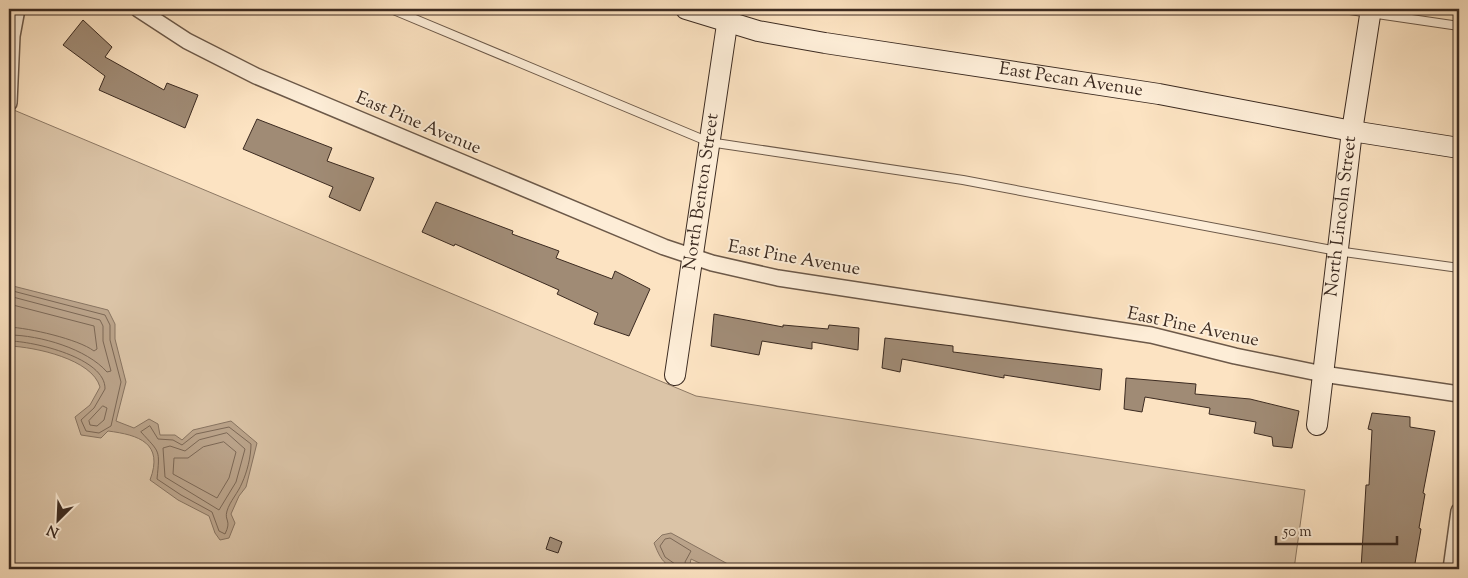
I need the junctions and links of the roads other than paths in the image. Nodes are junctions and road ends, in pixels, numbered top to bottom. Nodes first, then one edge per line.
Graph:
1 (17, 9) edge
2 (138, 9) edge
3 (391, 9) edge
4 (686, 9) edge
5 (1344, 9) edge
6 (1371, 11) edge
7 (729, 16) edge
8 (1459, 26) edge
9 (9, 102) edge
10 (1352, 132) junction
11 (709, 142) junction
12 (1459, 148) edge
13 (1338, 251) junction
14 (692, 256) junction
15 (1459, 268) edge
16 (1323, 374) junction
17 (675, 375) dead end
18 (1459, 394) edge
19 (1317, 425) dead end
20 (1459, 515) edge
21 (1451, 569) edge

1 - 9 street
2 - 14 street, East Pine Avenue
3 - 11 lane
4 - 7 street, East Pecan Avenue
5 - 6 lane
6 - 8 lane
6 - 10 street, North Lincoln Street
7 - 10 street, East Pecan Avenue
7 - 11 street, North Benton Street
10 - 12 street, East Pecan Avenue
10 - 13 street, North Lincoln Street
11 - 13 lane
11 - 14 street, North Benton Street
13 - 15 lane
13 - 16 street, North Lincoln Street
14 - 16 street, East Pine Avenue
14 - 17 street, North Benton Street
16 - 18 street, East Pine Avenue
16 - 19 street, North Lincoln Street
20 - 21 street

